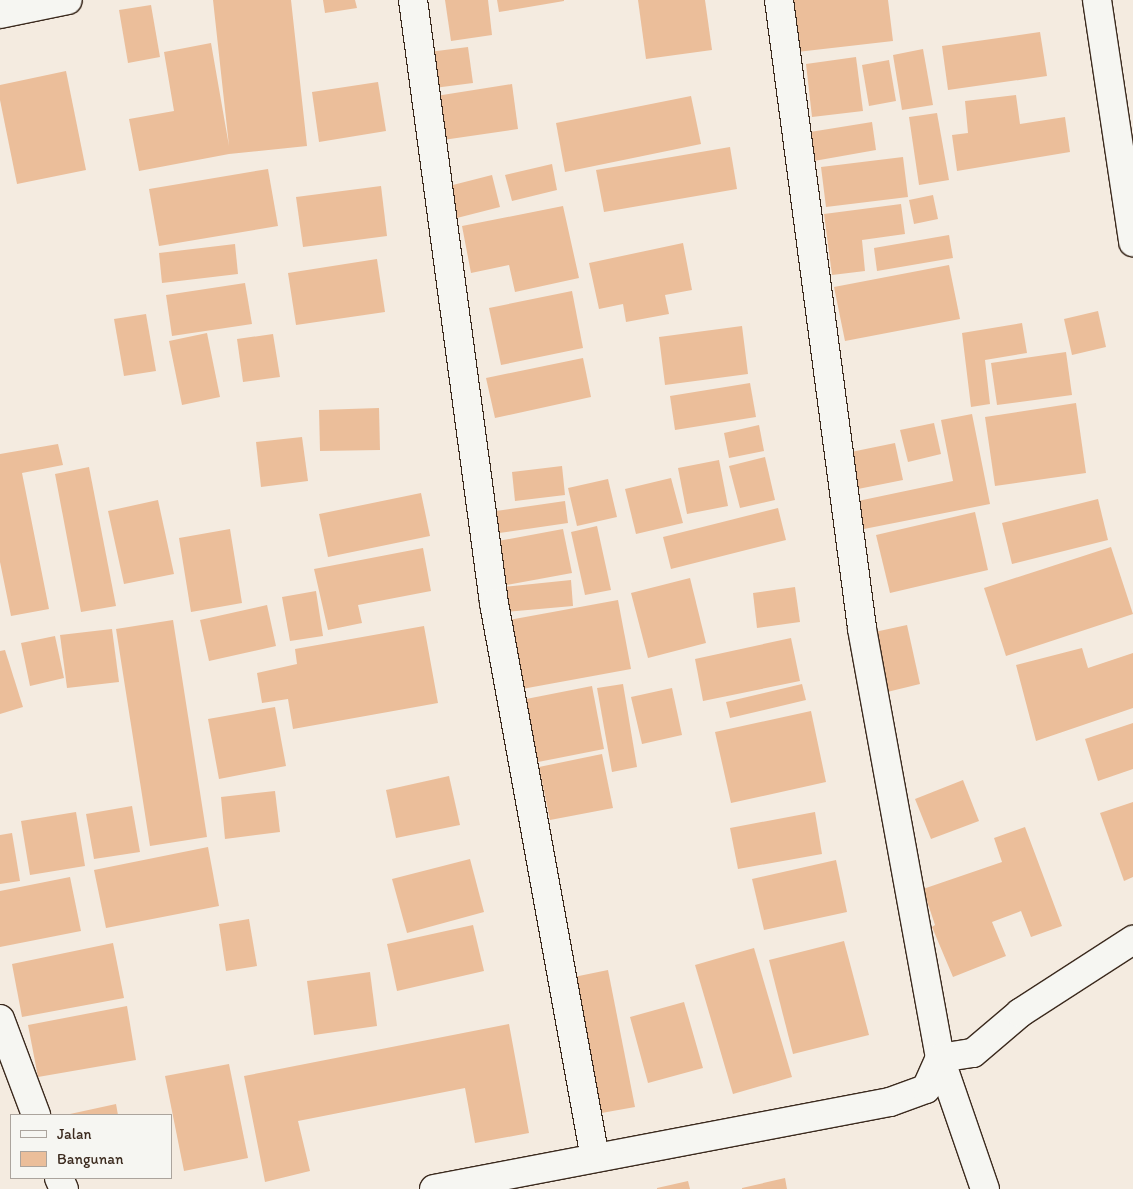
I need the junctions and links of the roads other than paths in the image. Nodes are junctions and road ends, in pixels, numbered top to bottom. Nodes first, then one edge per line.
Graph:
1 (68, 0) edge
2 (413, 0) edge
3 (779, 0) edge
4 (1097, 0) edge
5 (0, 14) edge
6 (1133, 242) edge
7 (1133, 940) edge
8 (0, 1019) edge
9 (940, 1058) junction
10 (36, 1114) edge
11 (594, 1158) junction
12 (434, 1189) edge
13 (984, 1189) edge

1 - 5 street
2 - 11 street
3 - 9 street
4 - 6 street
7 - 9 street
8 - 10 street
9 - 11 street
9 - 13 street
11 - 12 street

